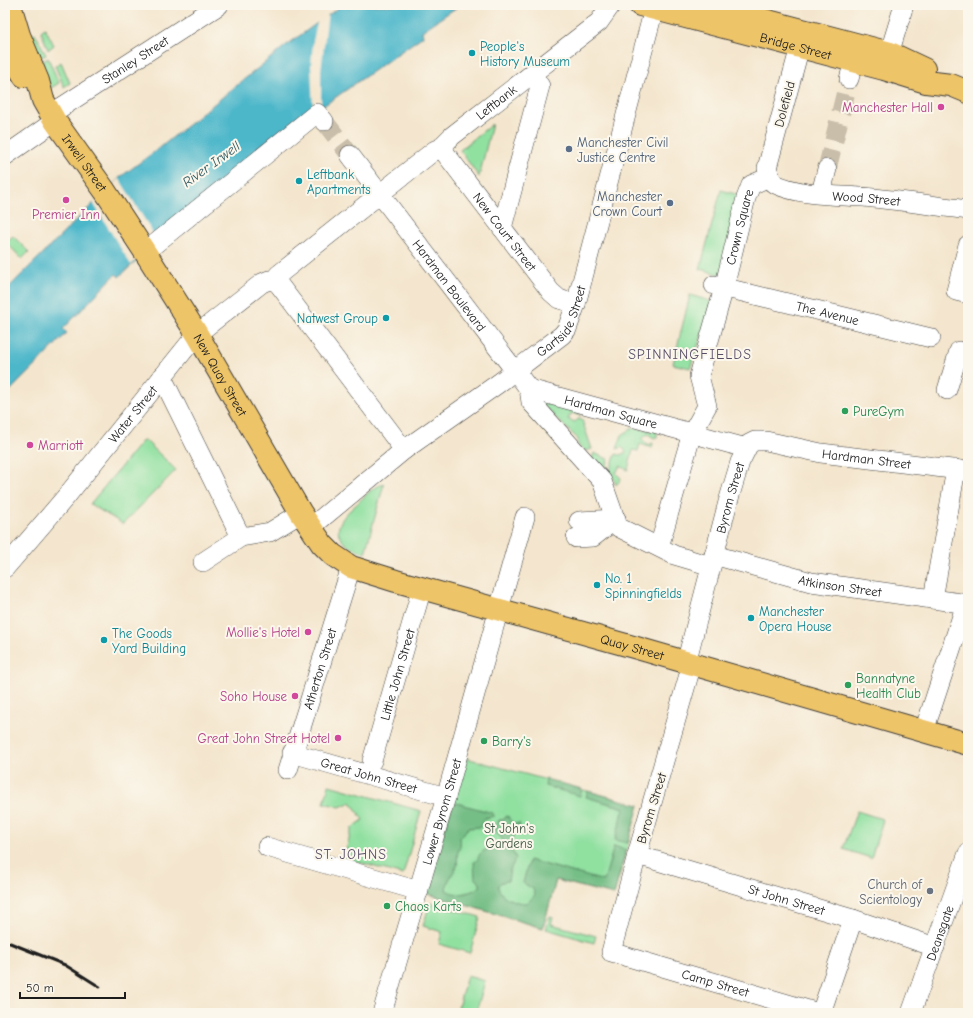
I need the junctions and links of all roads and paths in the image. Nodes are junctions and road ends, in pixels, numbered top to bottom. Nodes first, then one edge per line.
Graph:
1 (10, 5) edge
2 (219, 5) edge
3 (611, 5) edge
4 (707, 5) edge
5 (904, 5) edge
6 (650, 6) edge
7 (802, 39) junction
8 (5, 44) edge
9 (887, 61) junction
10 (532, 74) junction
11 (959, 89) edge
12 (50, 112) junction
13 (321, 117) dead end
14 (444, 148) junction
15 (350, 155) tunnel mouth
16 (5, 156) edge
17 (827, 169) tunnel mouth
18 (769, 177) junction
19 (821, 193) junction
20 (380, 194) junction
21 (968, 210) edge
22 (497, 222) junction
23 (127, 224) joint
24 (968, 245) edge
25 (145, 252) junction
26 (277, 282) junction
27 (717, 293) junction
28 (968, 294) edge
29 (576, 304) junction
30 (197, 334) junction
31 (931, 338) dead end
32 (960, 349) edge
33 (162, 377) junction
34 (521, 379) junction
35 (947, 390) dead end
36 (692, 433) junction
37 (766, 441) joint
38 (746, 448) junction
39 (404, 450) junction
40 (962, 470) edge
41 (525, 516) dead end
42 (616, 519) junction
43 (306, 520) junction
44 (577, 530) dead end
45 (241, 537) junction
46 (659, 548) junction
47 (712, 561) junction
48 (203, 562) dead end
49 (351, 567) junction
50 (5, 568) edge
51 (422, 588) junction
52 (933, 598) junction
53 (967, 604) edge
54 (499, 609) junction
55 (689, 663) junction
56 (924, 731) junction
57 (968, 744) edge
58 (372, 761) dead end
59 (290, 762) joint
60 (446, 797) junction
61 (267, 847) dead end
62 (968, 853) edge
63 (637, 855) junction
64 (419, 890) junction
65 (853, 919) junction
66 (935, 948) junction
67 (611, 952) joint
68 (382, 1013) edge
69 (820, 1013) edge
70 (912, 1013) edge

1 - 12 main road, Irwell Street
2 - 12 street, Stanley Street
3 - 10 street, Leftbank
4 - 7 main road, Bridge Street
5 - 9 street
6 - 7 main road, Bridge Street
6 - 29 street, Gartside Street
7 - 9 main road, Bridge Street
7 - 18 street, Dolefield
8 - 12 main road, Irwell Street
9 - 11 main road, Bridge Street
10 - 14 street, Leftbank
10 - 22 street
12 - 16 street, Stanley Street
12 - 23 main road, Irwell Street
13 - 25 street
14 - 20 street, Leftbank
14 - 22 street, New Court Street
15 - 20 street
17 - 19 street
18 - 19 street, Wood Street
18 - 27 street, Crown Square
19 - 21 street, Wood Street
20 - 26 street, Leftbank
20 - 34 street, Hardman Boulevard
22 - 29 street, New Court Street
23 - 25 main road, New Quay Street
24 - 28 street
25 - 30 main road, New Quay Street
26 - 30 street, Water Street
26 - 39 street
27 - 31 street, The Avenue
27 - 36 street, Crown Square
29 - 34 street, Gartside Street
30 - 33 street, Water Street
30 - 43 main road, New Quay Street
32 - 35 street
33 - 45 street
33 - 50 street, Water Street
34 - 36 street, Hardman Square
34 - 39 street, Gartside Street
34 - 42 street
36 - 38 street, Hardman Square
36 - 46 street
37 - 38 street, Byrom Street
37 - 40 street, Hardman Street
38 - 47 street, Byrom Street
39 - 43 street, Gartside Street
40 - 52 street
41 - 54 street
42 - 44 street
42 - 46 street
43 - 45 street, Gartside Street
43 - 49 main road, Quay Street
45 - 48 street
46 - 47 street
47 - 52 street, Atkinson Street
47 - 55 street, Byrom Street
49 - 51 main road, Quay Street
49 - 59 street, Atherton Street
51 - 54 main road, Quay Street
51 - 58 street, Little John Street
52 - 53 street, Atkinson Street
53 - 56 street
54 - 55 main road, Quay Street
54 - 60 street, Lower Byrom Street
55 - 56 main road, Quay Street
55 - 63 street, Byrom Street
56 - 57 main road, Quay Street
59 - 60 street, Great John Street
60 - 64 street, Lower Byrom Street
61 - 64 street
62 - 66 street, Deansgate
63 - 65 street, St John Street
63 - 67 street, Byrom Street
64 - 68 street, Lower Byrom Street
65 - 66 street, St John Street
65 - 69 street
66 - 70 street, Deansgate
67 - 69 street, Camp Street

